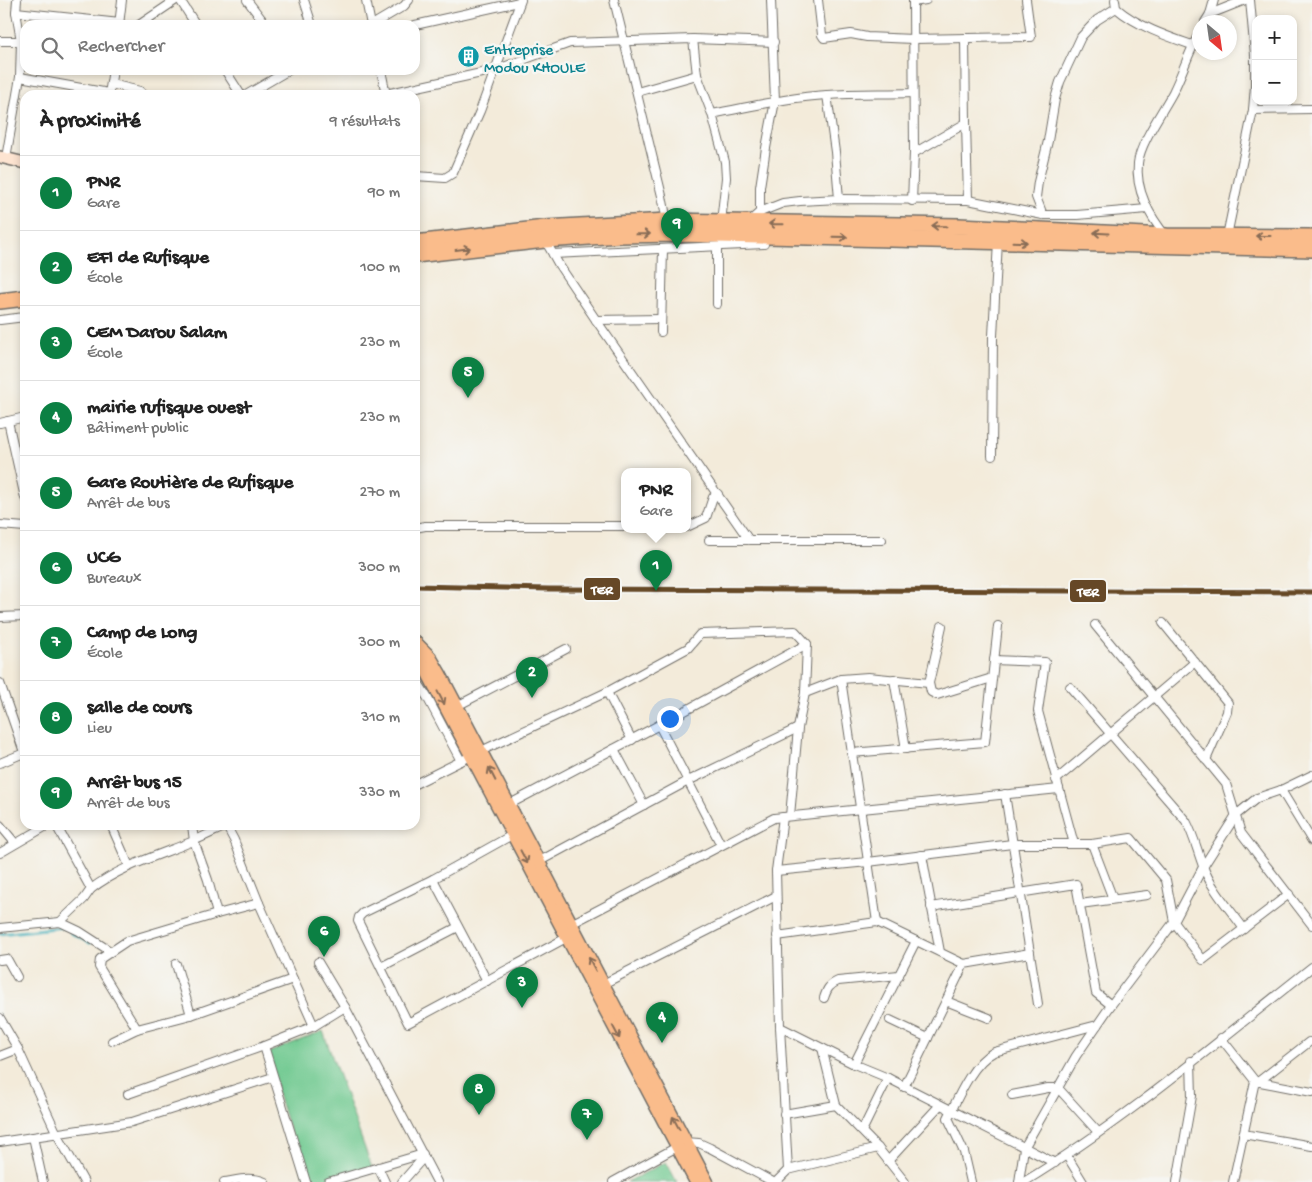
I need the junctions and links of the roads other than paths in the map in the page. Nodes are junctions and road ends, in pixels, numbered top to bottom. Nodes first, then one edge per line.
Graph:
1 (17, 0) edge
2 (122, 0) edge
3 (176, 0) edge
4 (180, 0) edge
5 (248, 0) edge
6 (304, 0) edge
7 (366, 0) edge
8 (409, 0) edge
9 (614, 0) edge
10 (771, 0) edge
11 (818, 0) edge
12 (926, 0) edge
13 (1026, 0) edge
14 (1214, 0) edge
15 (1245, 0) edge
16 (1250, 0) edge
17 (520, 1) edge
18 (913, 1) edge
19 (1115, 4) edge
20 (16, 12) junction
21 (1210, 14) joint
22 (85, 20) edge
23 (120, 20) edge
24 (146, 20) edge
25 (193, 20) edge
26 (262, 20) edge
27 (310, 20) edge
28 (371, 20) edge
29 (380, 20) edge
30 (420, 24) edge
31 (20, 35) edge
32 (965, 38) junction
33 (693, 39) junction
34 (913, 39) junction
35 (0, 41) edge
36 (20, 41) edge
37 (625, 42) junction
38 (774, 42) junction
39 (1192, 45) joint
40 (495, 70) junction
41 (112, 75) edge
42 (228, 75) edge
43 (280, 75) edge
44 (382, 75) edge
45 (697, 75) junction
46 (20, 77) joint
47 (111, 84) junction
48 (88, 90) edge
49 (110, 90) edge
50 (133, 90) edge
51 (238, 90) edge
52 (254, 90) edge
53 (383, 90) edge
54 (406, 90) edge
55 (637, 92) junction
56 (913, 93) junction
57 (827, 95) junction
58 (775, 101) junction
59 (1312, 109) edge
60 (1253, 110) junction
61 (712, 114) junction
62 (966, 123) junction
63 (914, 153) junction
64 (3, 158) edge
65 (20, 162) edge
66 (420, 176) edge
67 (839, 199) junction
68 (968, 200) junction
69 (912, 201) junction
70 (1147, 209) junction
71 (760, 212) junction
72 (1043, 215) junction
73 (667, 222) junction
74 (720, 222) junction
75 (748, 223) junction
76 (1167, 236) junction
77 (1226, 236) junction
78 (1312, 236) edge
79 (545, 240) junction
80 (998, 241) junction
81 (420, 242) edge
82 (764, 244) dead end
83 (717, 247) junction
84 (663, 249) junction
85 (1312, 249) edge
86 (420, 254) edge
87 (553, 254) junction
88 (20, 299) edge
89 (0, 301) edge
90 (717, 304) dead end
91 (20, 318) edge
92 (662, 319) junction
93 (0, 320) edge
94 (596, 320) junction
95 (661, 332) dead end
96 (20, 418) edge
97 (4, 422) edge
98 (992, 456) dead end
99 (20, 480) edge
100 (718, 494) junction
101 (0, 525) edge
102 (691, 525) edge
103 (621, 526) edge
104 (20, 527) edge
105 (420, 527) edge
106 (709, 540) dead end
107 (750, 540) junction
108 (882, 540) dead end
109 (20, 616) edge
110 (0, 617) edge
111 (1163, 623) dead end
112 (1095, 625) dead end
113 (942, 626) dead end
114 (998, 626) dead end
115 (807, 644) junction
116 (420, 647) edge
117 (566, 649) dead end
118 (994, 660) junction
119 (420, 662) edge
120 (1195, 662) junction
121 (992, 678) junction
122 (841, 679) junction
123 (894, 679) junction
124 (0, 683) edge
125 (929, 683) junction
126 (420, 686) edge
127 (1070, 687) dead end
128 (608, 692) junction
129 (805, 693) junction
130 (1154, 697) junction
131 (457, 706) junction
132 (659, 725) junction
133 (798, 728) junction
134 (1111, 734) junction
135 (20, 740) edge
136 (632, 740) junction
137 (614, 749) junction
138 (906, 749) junction
139 (851, 753) junction
140 (20, 756) edge
141 (471, 756) junction
142 (1206, 760) junction
143 (0, 763) edge
144 (1312, 775) edge
145 (1056, 780) junction
146 (688, 781) junction
147 (420, 782) edge
148 (1059, 789) junction
149 (1281, 790) junction
150 (1005, 794) junction
151 (508, 805) junction
152 (644, 805) junction
153 (860, 809) junction
154 (1236, 815) junction
155 (786, 817) junction
156 (0, 825) edge
157 (39, 830) edge
158 (59, 830) edge
159 (113, 830) edge
160 (193, 830) edge
161 (216, 830) edge
162 (229, 830) edge
163 (512, 835) junction
164 (194, 841) junction
165 (1312, 841) edge
166 (15, 843) junction
167 (1012, 844) junction
168 (1074, 844) junction
169 (1092, 844) junction
170 (721, 845) junction
171 (0, 852) edge
172 (922, 855) junction
173 (538, 862) junction
174 (868, 862) junction
175 (129, 866) junction
176 (1203, 867) junction
177 (776, 871) junction
178 (433, 879) junction
179 (91, 889) junction
180 (1020, 893) junction
181 (1288, 894) junction
182 (1147, 895) dead end
183 (776, 896) junction
184 (1114, 899) junction
185 (259, 903) junction
186 (1080, 904) junction
187 (930, 906) junction
188 (217, 914) junction
189 (60, 922) junction
190 (877, 922) junction
191 (1174, 922) junction
192 (571, 924) junction
193 (1312, 925) edge
194 (458, 927) junction
195 (0, 928) edge
196 (1244, 929) junction
197 (777, 936) junction
198 (566, 938) junction
199 (916, 941) junction
200 (110, 951) junction
201 (940, 952) junction
202 (1030, 952) junction
203 (0, 960) edge
204 (318, 962) dead end
205 (176, 964) dead end
206 (964, 964) junction
207 (381, 967) junction
208 (1312, 968) edge
209 (899, 975) junction
210 (17, 977) dead end
211 (293, 979) junction
212 (487, 981) junction
213 (603, 984) junction
214 (824, 998) dead end
215 (946, 1001) junction
216 (1038, 1004) dead end
217 (1111, 1005) junction
218 (345, 1007) junction
219 (191, 1015) junction
220 (0, 1018) edge
221 (989, 1018) dead end
222 (890, 1020) dead end
223 (314, 1026) junction
224 (1097, 1026) junction
225 (780, 1027) junction
226 (137, 1029) junction
227 (928, 1038) junction
228 (1221, 1038) junction
229 (112, 1041) dead end
230 (1309, 1042) dead end
231 (264, 1046) junction
232 (822, 1048) junction
233 (18, 1049) junction
234 (0, 1056) edge
235 (1192, 1062) junction
236 (854, 1064) junction
237 (274, 1077) junction
238 (888, 1078) junction
239 (1257, 1082) junction
240 (904, 1087) junction
241 (1058, 1088) junction
242 (1312, 1092) edge
243 (128, 1094) dead end
244 (1012, 1095) dead end
245 (836, 1105) junction
246 (940, 1105) junction
247 (951, 1110) junction
248 (784, 1114) junction
249 (862, 1130) junction
250 (1098, 1132) junction
251 (58, 1134) junction
252 (1243, 1134) junction
253 (33, 1136) junction
254 (0, 1142) edge
255 (682, 1145) junction
256 (1312, 1146) edge
257 (878, 1148) junction
258 (1024, 1148) junction
259 (424, 1156) junction
260 (1067, 1156) junction
261 (888, 1161) junction
262 (1055, 1163) junction
263 (378, 1167) junction
264 (788, 1170) junction
265 (1033, 1179) edge
266 (42, 1182) edge
267 (84, 1182) edge
268 (224, 1182) edge
269 (265, 1182) edge
270 (306, 1182) edge
271 (328, 1182) edge
272 (385, 1182) edge
273 (402, 1182) edge
274 (438, 1182) edge
275 (613, 1182) edge
276 (696, 1182) edge
277 (708, 1182) edge
278 (775, 1182) edge
279 (906, 1182) edge
280 (971, 1182) edge
281 (1019, 1182) edge
282 (1024, 1182) edge
283 (1083, 1182) edge
284 (1177, 1182) edge
285 (1233, 1182) edge

1 - 20 street
2 - 23 street
3 - 24 street
4 - 25 street
5 - 26 street
6 - 27 street
7 - 28 street
8 - 29 street
9 - 37 street
10 - 38 street
11 - 34 street
12 - 18 street
13 - 32 street
14 - 21 street
15 - 21 street
16 - 60 street
17 - 30 street
17 - 40 street
18 - 34 street
19 - 39 street
19 - 72 street
20 - 22 street
20 - 31 street
32 - 34 street
32 - 62 street
33 - 37 street
33 - 38 street
33 - 45 street
34 - 56 street
35 - 36 street
37 - 40 street
37 - 55 street
38 - 58 street
39 - 70 street
40 - 54 street
40 - 66 street
41 - 47 street
42 - 51 street
43 - 52 street
44 - 53 street
45 - 55 street
45 - 61 street
46 - 48 street
46 - 64 street
47 - 49 street
47 - 50 street
55 - 73 street
56 - 57 street
56 - 63 street
57 - 58 street
57 - 67 street
58 - 61 street
58 - 71 street
59 - 60 street
60 - 77 street
61 - 74 street
62 - 63 street
62 - 68 street
63 - 69 street
64 - 65 street
67 - 69 street
67 - 71 street
68 - 69 street
68 - 72 street
70 - 72 street
70 - 76 street
71 - 75 street
73 - 74 highway
73 - 81 highway
74 - 75 highway
76 -> 75 highway
76 - 77 highway
78 -> 77 highway
79 -> 80 highway
86 -> 79 highway
79 - 87 street
80 -> 85 highway
80 - 98 street
82 - 83 street
83 - 84 street
83 - 90 street
84 - 87 street
84 - 92 street
87 - 94 street
88 - 89 highway
91 - 93 street
92 - 94 street
92 - 95 street
94 - 100 street
96 - 97 street
97 - 99 street
100 - 102 street
100 - 107 street
101 - 104 street
103 - 105 street
106 - 107 street
107 - 108 street
109 - 110 street
111 - 120 street
112 - 130 street
113 - 125 street
114 - 118 street
115 - 128 street
115 - 129 street
115 - 132 street
116 - 131 main road
117 - 131 street
118 - 121 street
118 - 145 street
119 -> 141 main road
120 - 130 street
120 - 142 street
121 - 125 street
121 - 138 street
122 - 123 street
122 - 129 street
122 - 139 street
123 - 125 street
123 - 138 street
124 - 135 street
126 - 141 street
127 - 134 street
128 - 136 street
128 - 141 street
129 - 133 street
130 - 134 street
130 - 142 street
131 - 141 main road
132 - 136 street
132 - 146 street
133 - 146 street
133 - 155 street
134 - 145 street
134 - 176 street
136 - 137 street
137 - 151 street
137 - 152 street
138 - 139 street
139 - 153 street
140 - 143 street
141 - 147 street
151 -> 141 main road
141 - 163 main road
142 - 154 street
144 - 149 street
145 - 148 street
146 - 152 street
146 - 170 street
148 - 150 street
148 - 168 street
149 - 154 street
149 - 165 street
150 - 153 street
150 - 167 street
151 - 173 main road
152 - 173 street
153 - 155 street
153 - 174 street
154 - 176 street
154 - 181 street
155 - 170 street
155 - 177 street
156 - 166 street
157 - 166 street
158 - 179 street
159 - 175 street
160 - 164 street
161 - 164 street
162 - 185 street
163 - 178 street
163 -> 198 main road
164 - 175 street
164 - 188 street
166 - 171 street
167 - 168 street
167 - 172 street
167 - 180 street
168 - 169 street
169 - 184 street
169 - 191 street
170 - 192 street
172 - 174 street
172 - 187 street
173 - 192 main road
174 - 177 street
174 - 190 street
175 - 179 street
176 - 191 street
176 - 196 street
177 - 183 street
178 - 194 street
178 - 207 street
179 - 189 street
180 - 186 street
180 - 187 street
180 - 202 street
181 - 193 street
181 - 196 street
182 - 184 street
183 - 197 street
183 - 213 street
184 - 186 street
185 - 188 street
185 - 211 street
186 - 217 street
187 - 201 street
188 - 200 street
189 - 195 street
189 - 200 street
190 - 197 street
190 - 199 street
191 - 196 street
191 - 217 street
213 -> 192 main road
194 - 207 street
194 - 212 street
197 - 225 street
198 - 212 street
198 -> 255 main road
199 - 201 street
199 - 209 street
200 - 226 street
201 - 206 street
202 - 206 street
202 - 216 street
203 - 210 street
204 - 218 street
205 - 219 street
206 - 215 street
207 - 212 street
208 - 228 street
209 - 214 street
209 - 236 street
211 - 219 street
211 - 223 street
255 -> 213 main road
215 - 221 street
215 - 227 street
217 - 224 street
218 - 223 street
218 - 259 street
219 - 226 street
220 - 233 street
222 - 227 street
223 - 231 street
224 - 241 street
224 - 247 street
225 - 232 street
225 - 248 street
226 - 229 street
227 - 240 street
228 - 235 street
228 - 239 street
230 - 239 street
231 - 237 street
231 - 243 street
232 - 236 street
232 - 245 street
233 - 234 street
233 - 251 street
235 - 250 street
235 - 284 street
236 - 238 street
237 - 251 street
237 - 270 street
238 - 240 street
238 - 249 street
239 - 242 street
239 - 252 street
240 - 246 street
241 - 244 street
241 - 250 street
241 - 258 street
245 - 248 street
245 - 249 street
246 - 247 street
246 - 261 street
247 - 258 street
247 - 280 street
248 - 264 street
249 - 257 street
250 - 260 street
251 - 253 street
251 - 267 street
252 - 256 street
252 - 285 street
253 - 254 street
253 - 266 street
255 - 275 street
255 - 276 main road
255 - 277 main road
255 - 278 street
257 - 261 street
257 - 264 street
258 - 262 street
258 - 281 street
259 - 263 street
259 - 273 street
259 - 274 street
260 - 262 street
260 - 283 street
261 - 279 street
262 - 265 street
263 - 271 street
263 - 272 street
264 - 278 street
265 - 282 street
268 - 269 street

